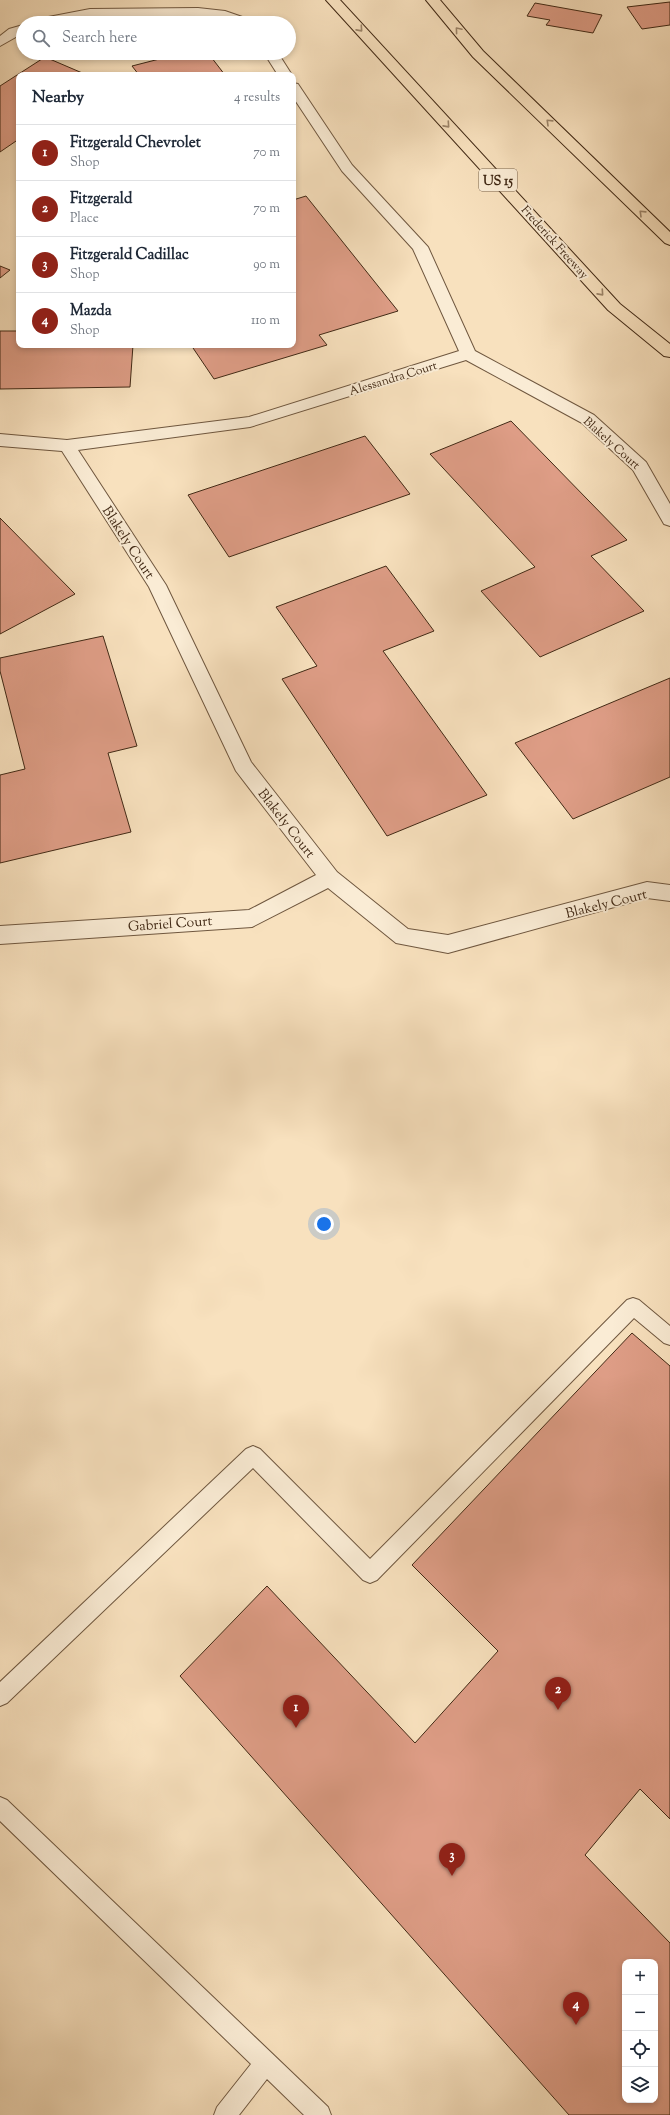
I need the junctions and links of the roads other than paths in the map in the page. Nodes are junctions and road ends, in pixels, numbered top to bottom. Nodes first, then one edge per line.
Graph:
1 (333, 0) edge
2 (433, 0) edge
3 (74, 16) edge
4 (227, 16) edge
5 (16, 31) edge
6 (0, 42) edge
7 (275, 60) edge
8 (283, 72) edge
9 (296, 91) edge
10 (670, 240) edge
11 (670, 352) edge
12 (468, 354) junction
13 (0, 440) edge
14 (67, 446) junction
15 (670, 520) edge
16 (330, 878) junction
17 (670, 893) edge
18 (0, 935) edge
19 (670, 1337) edge
20 (0, 1696) edge
21 (0, 1807) edge
22 (265, 2063) junction
23 (225, 2115) edge
24 (320, 2115) edge

1 -> 11 highway, Frederick Freeway / US 15
10 -> 2 highway
3 - 4 street
5 - 6 street
7 - 8 street
9 - 12 street
12 - 14 street, Alessandra Court
12 - 15 street, Blakely Court
13 - 14 street, Alessandra Court
14 - 16 street, Blakely Court
16 - 17 street, Blakely Court
16 - 18 street, Gabriel Court
19 - 20 lane
21 - 22 lane
22 - 23 lane
22 - 24 lane

